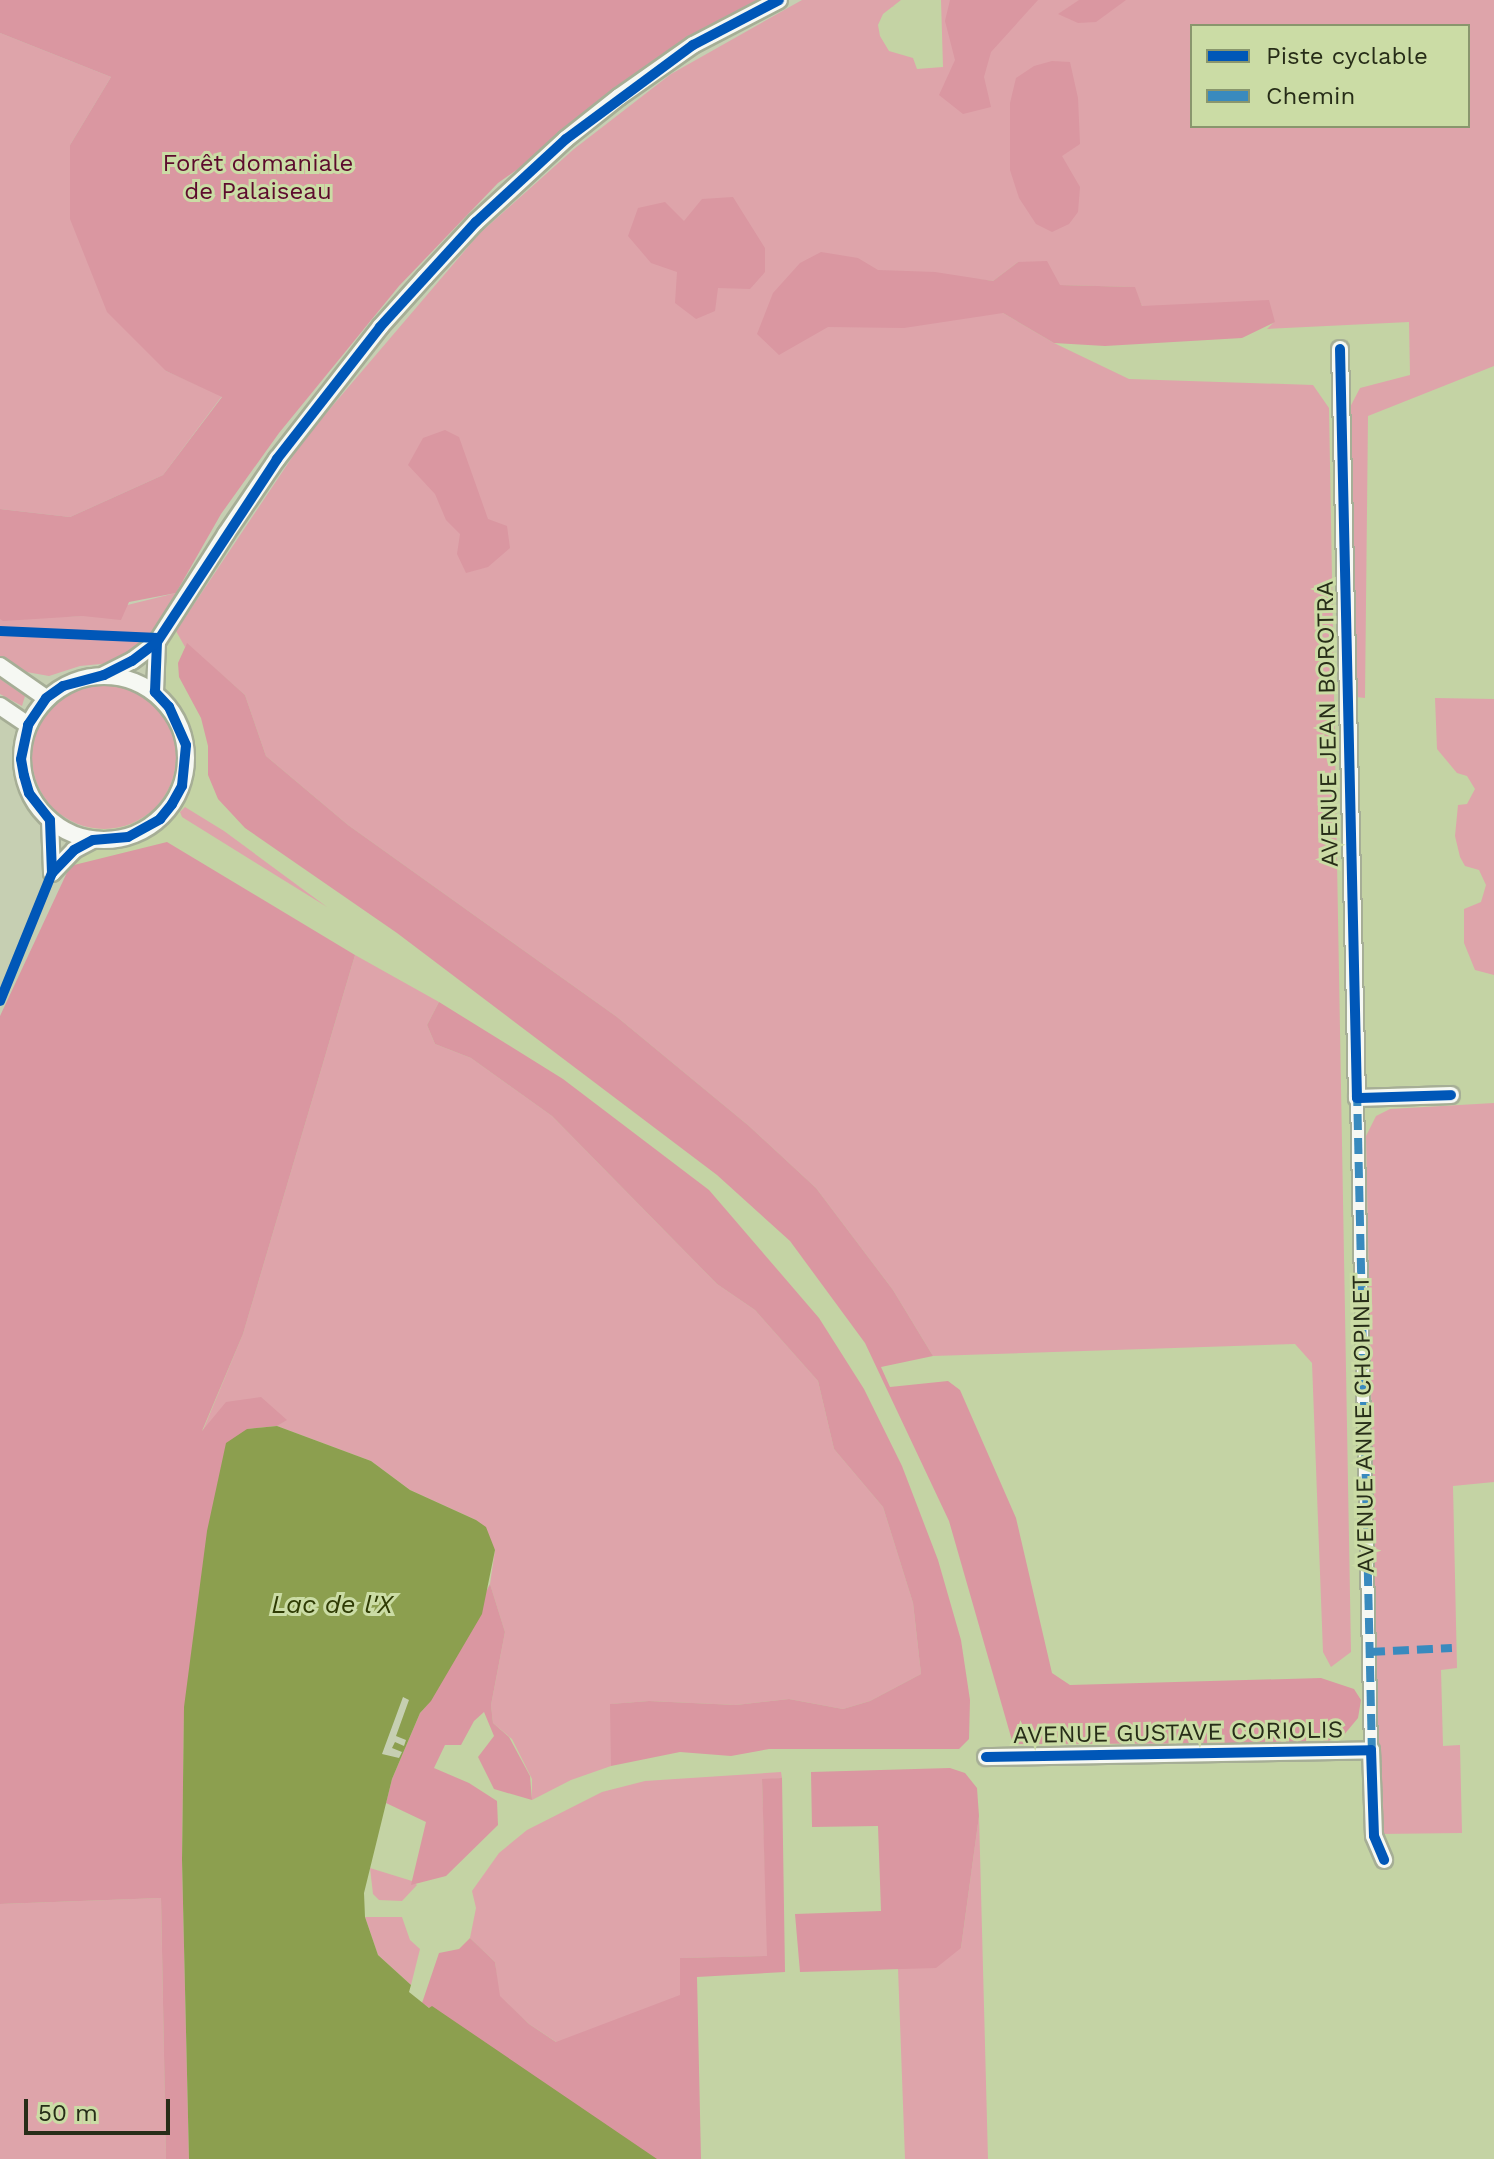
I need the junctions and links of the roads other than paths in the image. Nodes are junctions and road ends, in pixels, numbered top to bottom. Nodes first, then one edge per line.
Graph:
1 (779, 0) edge
2 (1340, 349) dead end
3 (157, 642) junction
4 (0, 666) edge
5 (104, 675) junction
6 (155, 692) junction
7 (46, 698) junction
8 (0, 706) edge
9 (28, 725) junction
10 (50, 820) junction
11 (93, 840) junction
12 (1451, 1095) dead end
13 (1357, 1098) junction
14 (1371, 1750) junction
15 (986, 1757) dead end
16 (1384, 1860) dead end

1 - 3 street
2 - 13 street, AVENUE JEAN BOROTRA
3 - 5 street
3 - 6 street
4 - 7 street
5 - 6 street
5 - 7 street
6 - 11 street
7 - 9 street
8 - 9 street
9 - 10 street
10 - 11 street
10 - 11 street
12 - 13 street
13 - 14 street, AVENUE ANNE CHOPINET
14 - 15 street, AVENUE GUSTAVE CORIOLIS
14 - 16 street

